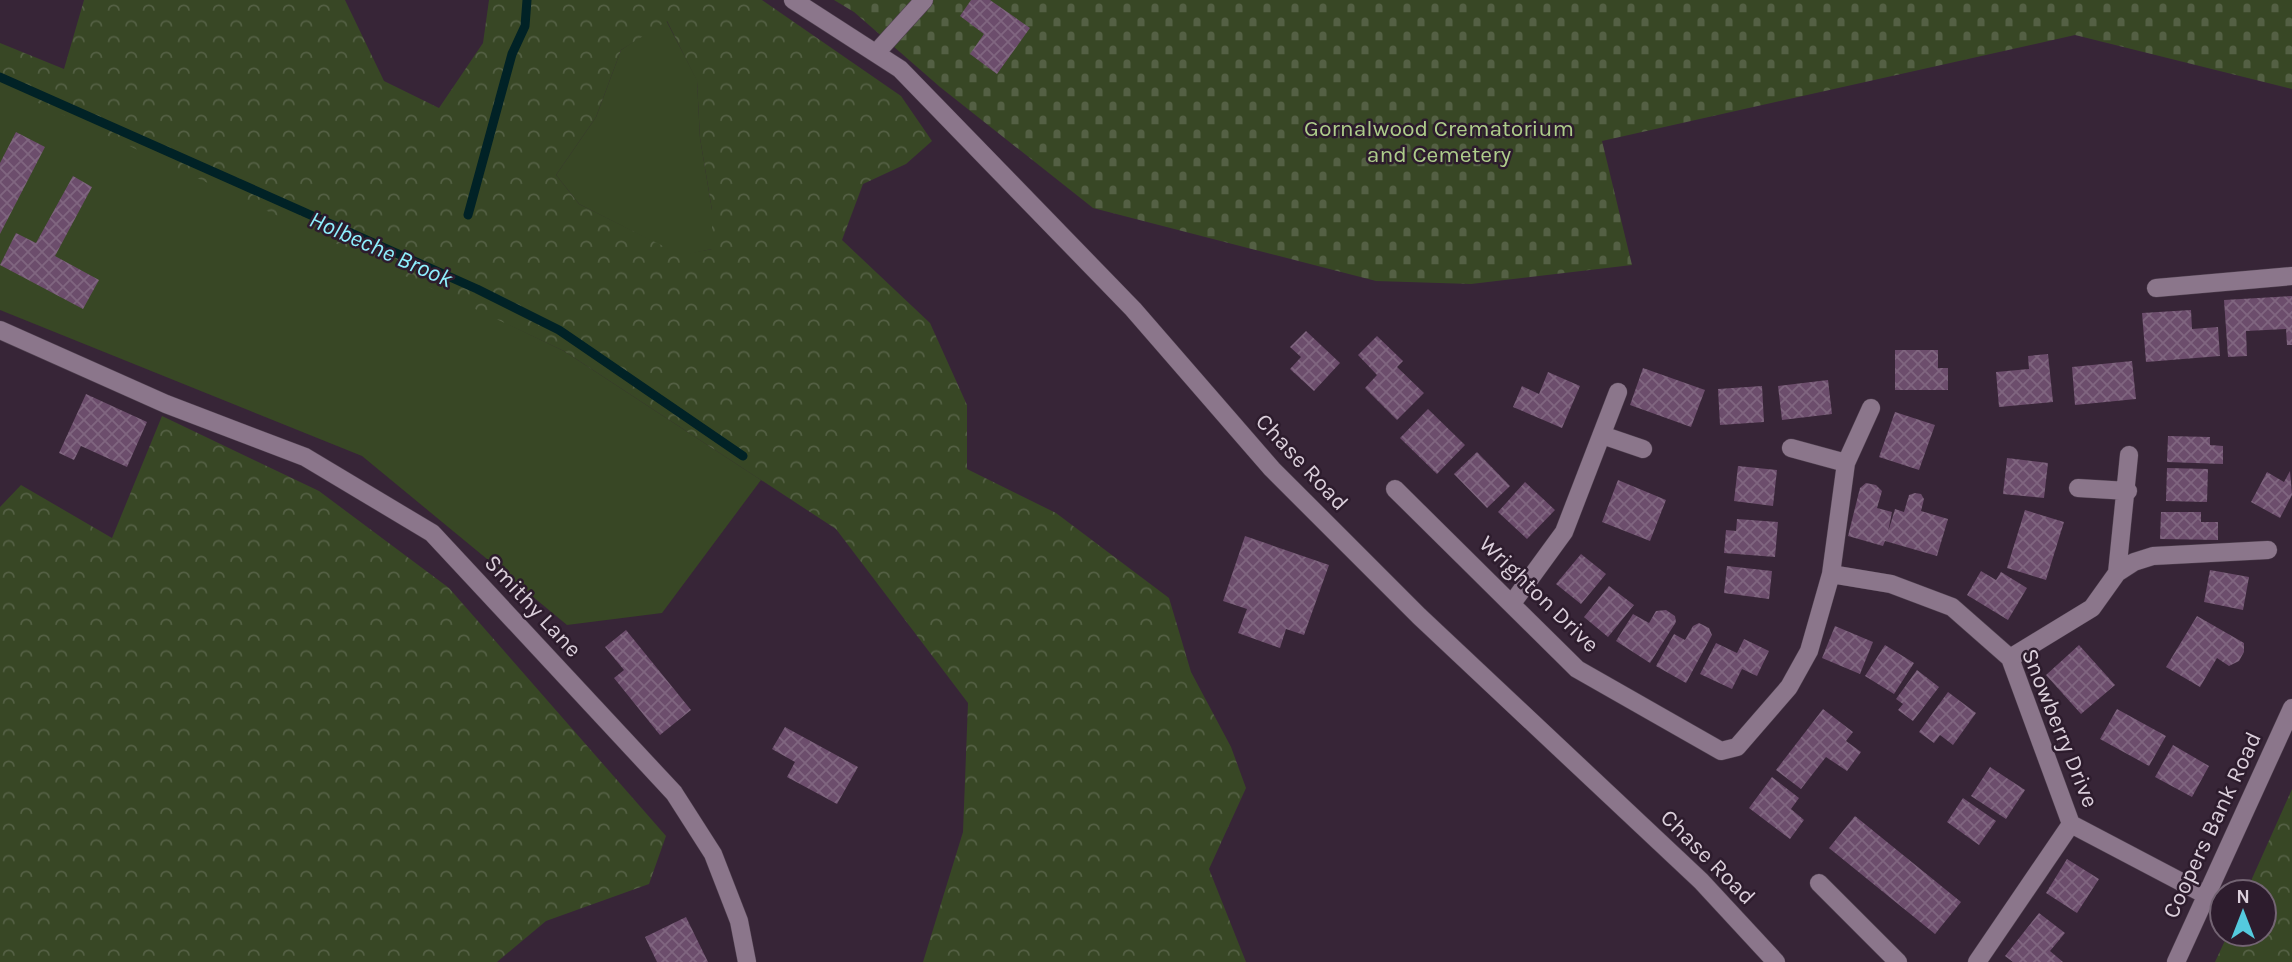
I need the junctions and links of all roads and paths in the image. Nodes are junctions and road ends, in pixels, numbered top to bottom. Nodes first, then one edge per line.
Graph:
1 (793, 0) edge
2 (924, 0) edge
3 (876, 53) junction
4 (2292, 276) edge
5 (2156, 288) dead end
6 (0, 330) edge
7 (1618, 392) dead end
8 (1871, 408) dead end
9 (1602, 435) junction
10 (1791, 448) dead end
11 (1643, 449) dead end
12 (2129, 455) dead end
13 (1846, 463) junction
14 (2078, 488) dead end
15 (1395, 489) dead end
16 (2128, 491) junction
17 (2268, 550) dead end
18 (2117, 573) junction
19 (1831, 574) junction
20 (1513, 602) junction
21 (2010, 657) junction
22 (2292, 708) edge
23 (2071, 824) junction
24 (1819, 883) dead end
25 (2206, 895) junction
26 (747, 962) edge
27 (1776, 962) edge
28 (1898, 962) edge
29 (1977, 962) edge
30 (2176, 962) edge

1 - 3 street, Chase Road
2 - 3 street
3 - 27 street, Chase Road
4 - 5 street
6 - 26 street, Smithy Lane
7 - 9 street
8 - 13 street
9 - 11 street
9 - 20 street
10 - 13 street
12 - 16 street
13 - 19 street
14 - 16 street
15 - 20 street, Wrighton Drive
16 - 18 street
17 - 18 street
18 - 21 street
19 - 20 street, Wrighton Drive
19 - 21 street, Snowberry Drive
21 - 23 street, Snowberry Drive
22 - 25 street, Coopers Bank Road
23 - 25 street, Snowberry Drive
23 - 29 street
24 - 28 street
25 - 30 street, Coopers Bank Road

